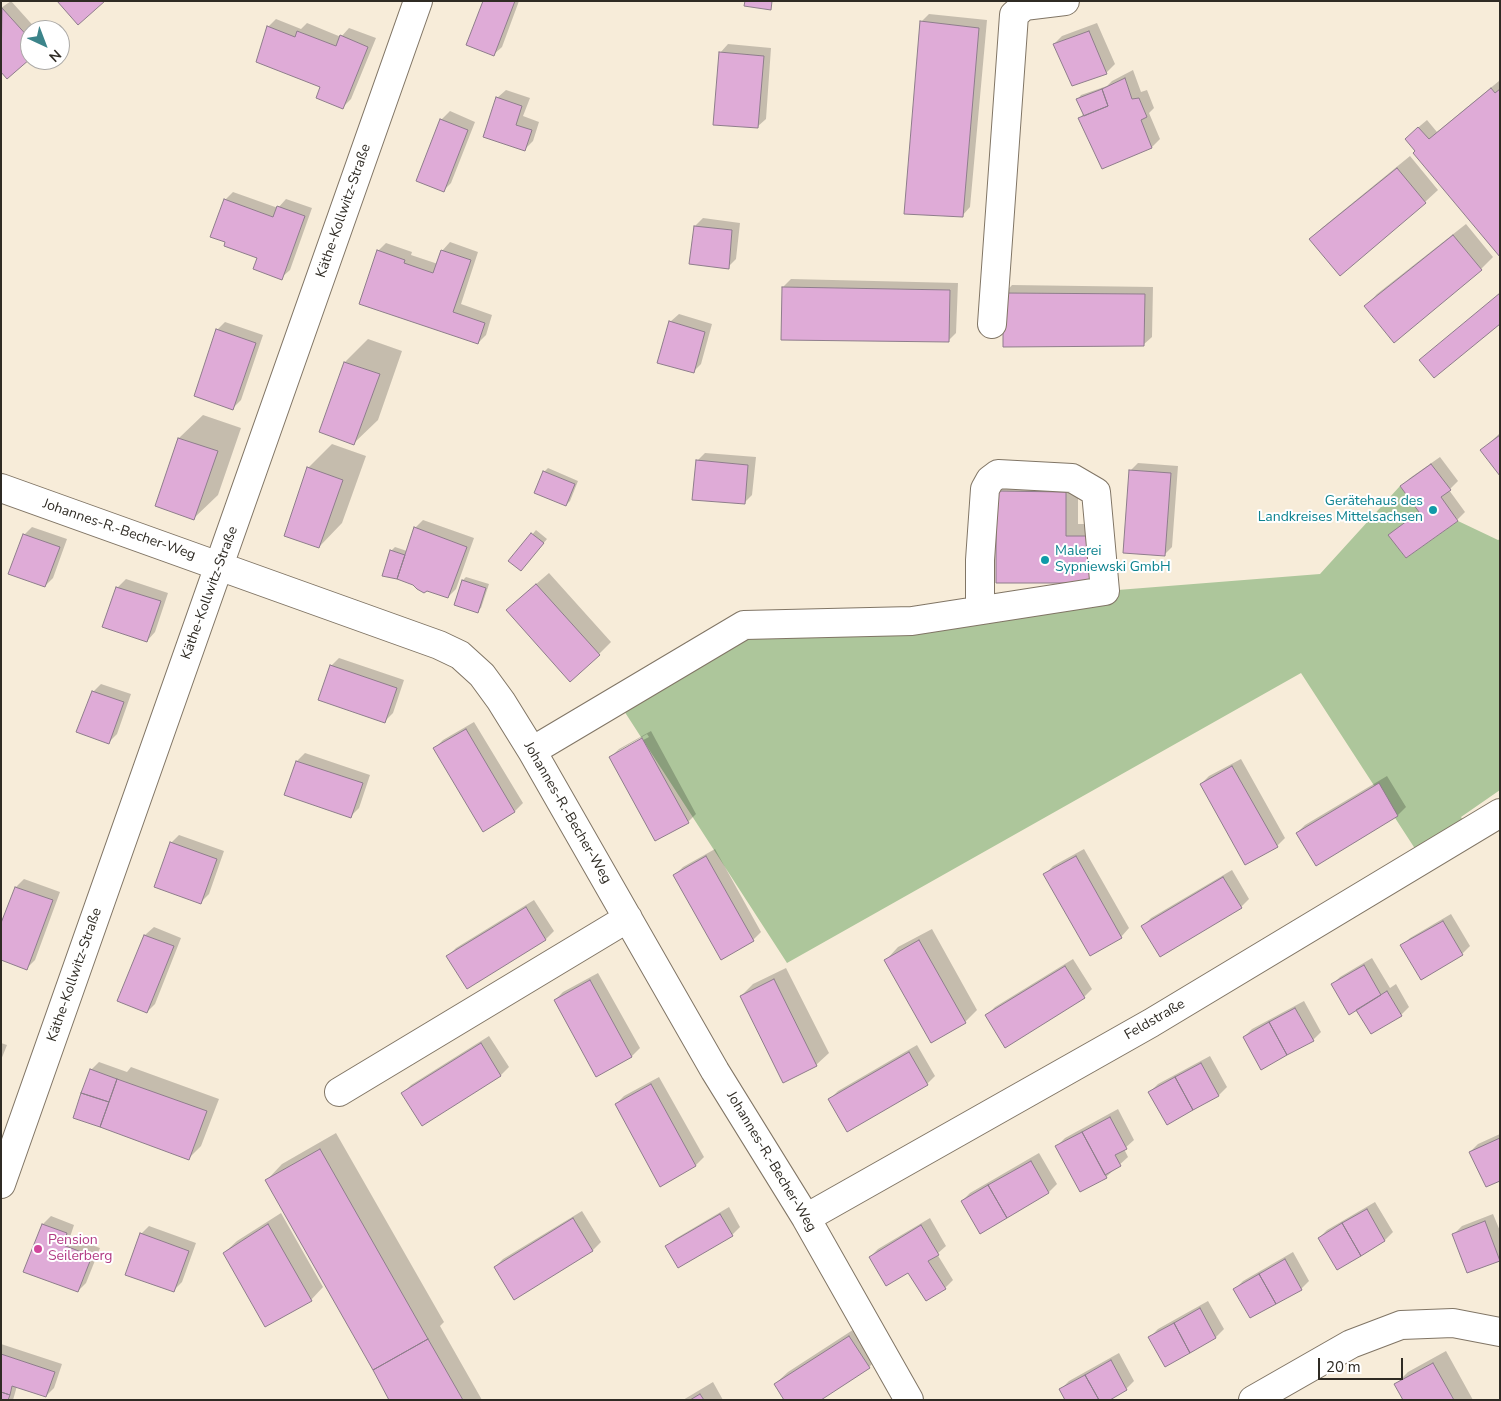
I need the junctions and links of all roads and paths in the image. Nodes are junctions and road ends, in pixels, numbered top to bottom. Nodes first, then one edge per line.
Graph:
1 (418, 1) edge
2 (1065, 1) edge
3 (992, 324) dead end
4 (1, 488) edge
5 (220, 566) junction
6 (980, 610) junction
7 (532, 751) junction
8 (1500, 813) edge
9 (628, 918) junction
10 (339, 1092) dead end
11 (1, 1184) edge
12 (806, 1218) junction
13 (1500, 1332) edge
14 (1288, 1392) edge
15 (909, 1400) edge
16 (1253, 1400) edge

1 - 5 street, Käthe-Kollwitz-Straße
2 - 3 street
4 - 5 street, Johannes-R.-Becher-Weg
5 - 7 street, Johannes-R.-Becher-Weg
5 - 11 street, Käthe-Kollwitz-Straße
6 - 6 street
6 - 7 street
7 - 9 street, Johannes-R.-Becher-Weg
8 - 12 street, Feldstraße
9 - 10 street
9 - 12 street, Johannes-R.-Becher-Weg
12 - 15 street, Johannes-R.-Becher-Weg
13 - 14 street
14 - 16 street

